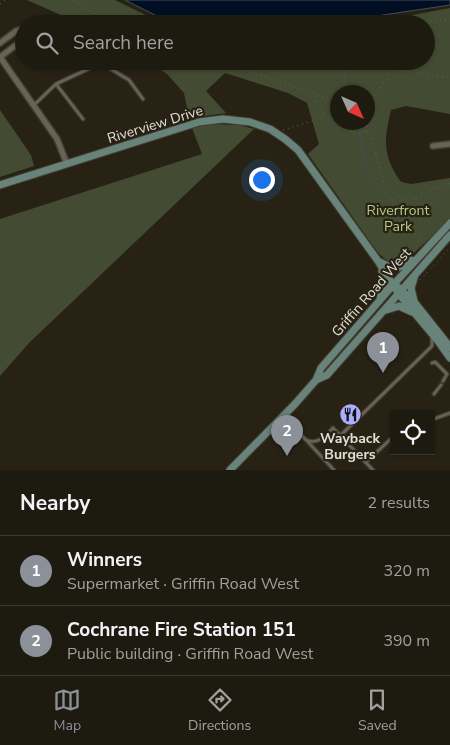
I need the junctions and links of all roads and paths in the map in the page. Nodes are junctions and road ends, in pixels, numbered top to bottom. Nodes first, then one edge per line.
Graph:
1 (6, 0) edge
2 (74, 0) edge
3 (0, 4) edge
4 (98, 15) edge
5 (450, 20) edge
6 (435, 21) edge
7 (15, 32) edge
8 (0, 43) edge
9 (15, 46) edge
10 (0, 57) edge
11 (86, 70) edge
12 (113, 70) edge
13 (246, 70) edge
14 (388, 70) edge
15 (395, 70) edge
16 (450, 78) edge
17 (56, 84) junction
18 (313, 92) junction
19 (375, 96) edge
20 (143, 99) dead end
21 (330, 99) edge
22 (35, 104) junction
23 (83, 118) dead end
24 (350, 130) edge
25 (281, 131) dead end
26 (366, 132) joint
27 (450, 144) edge
28 (433, 146) dead end
29 (67, 164) junction
30 (450, 183) edge
31 (0, 185) edge
32 (415, 198) junction
33 (450, 223) edge
34 (450, 235) edge
35 (450, 248) edge
36 (423, 251) junction
37 (408, 256) dead end
38 (378, 261) junction
39 (415, 273) junction
40 (422, 278) dead end
41 (394, 284) junction
42 (400, 291) junction
43 (415, 304) junction
44 (375, 306) junction
45 (382, 311) junction
46 (418, 318) junction
47 (432, 333) junction
48 (440, 347) edge
49 (450, 358) edge
50 (432, 363) dead end
51 (316, 380) junction
52 (443, 381) dead end
53 (441, 385) dead end
54 (434, 394) dead end
55 (450, 413) edge
56 (283, 417) junction
57 (435, 419) edge
58 (341, 435) junction
59 (306, 440) junction
60 (390, 440) edge
61 (366, 462) junction
62 (230, 470) edge
63 (334, 470) edge
64 (374, 470) edge

1 - 3 path
2 - 4 path
5 - 6 path
7 - 8 street
9 - 10 street
10 - 22 street
11 - 17 lane
12 - 20 lane
13 - 18 path
14 - 19 path
15 - 16 path
17 - 22 lane
17 - 23 lane
18 - 21 path
18 - 25 path
22 - 29 street
24 - 26 path
26 - 32 path
27 - 28 street
29 - 31 main road, Riverview Drive
29 - 38 main road, Riverview Drive
30 - 32 path
32 - 37 path
33 - 36 main road, Griffin Road West
34 - 39 main road, Griffin Road West
35 - 40 path
36 - 38 main road
36 - 41 main road, Griffin Road West
38 - 41 main road, Riverview Drive
38 - 44 main road
39 - 42 main road, Griffin Road West
39 - 43 main road
41 - 42 main road, Riverview Drive
41 - 44 main road, Griffin Road West
42 - 43 main road
42 - 45 main road, Griffin Road West
42 - 46 main road
43 - 48 main road
44 - 51 main road, Griffin Road West
45 - 46 main road
45 - 51 main road, Griffin Road West
46 - 47 main road
47 - 48 main road
47 - 48 lane
48 - 49 main road
48 - 58 lane
50 - 52 lane
51 - 56 main road, Griffin Road West
53 - 54 lane
55 - 57 lane
56 - 59 lane
56 - 62 main road, Griffin Road West
58 - 59 lane
58 - 61 lane
59 - 63 lane
60 - 61 lane
61 - 64 lane

